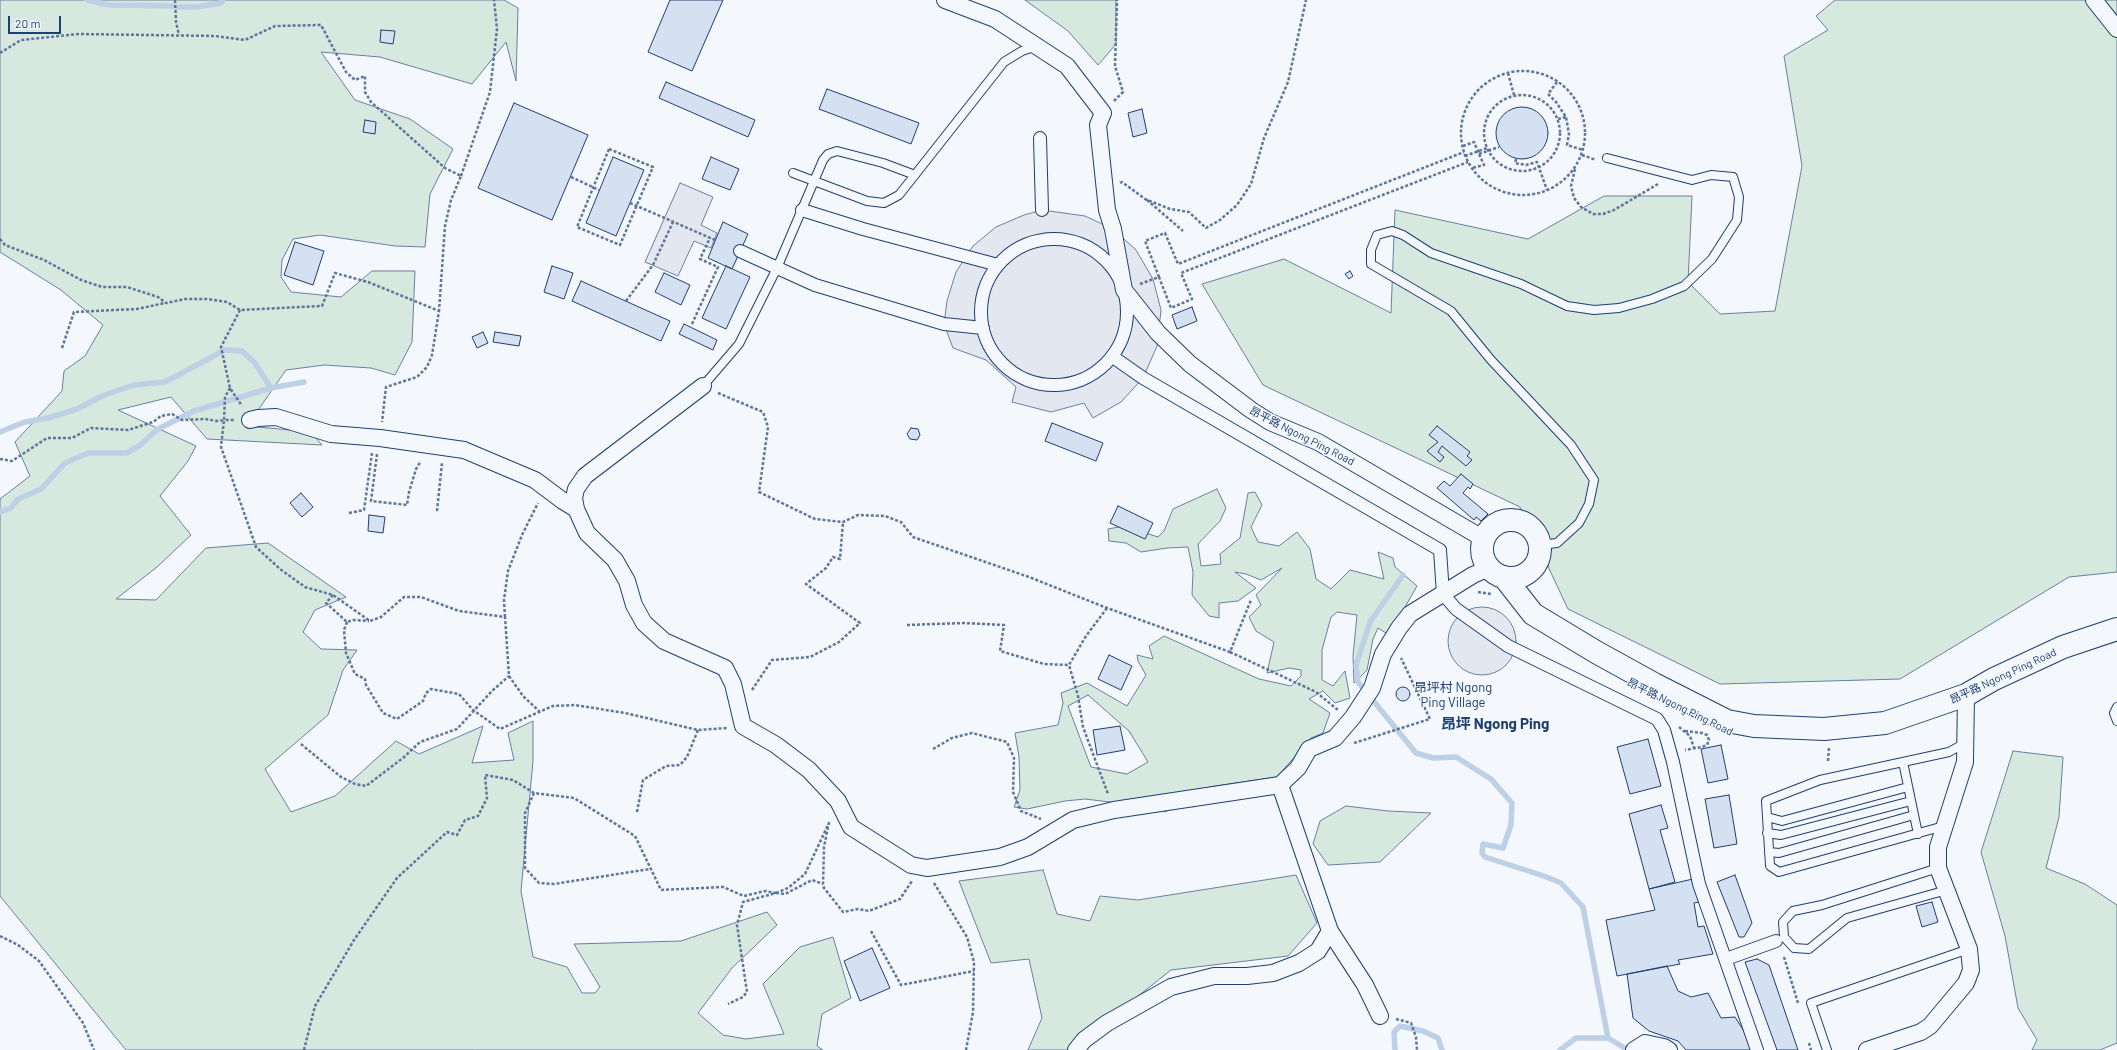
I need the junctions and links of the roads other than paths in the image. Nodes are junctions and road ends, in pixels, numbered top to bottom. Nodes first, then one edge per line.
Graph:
1 (945, 0) edge
2 (2094, 0) edge
3 (2117, 29) edge
4 (1038, 46) junction
5 (1040, 138) dead end
6 (1606, 158) dead end
7 (793, 173) dead end
8 (915, 175) junction
9 (814, 181) junction
10 (802, 210) junction
11 (1042, 210) dead end
12 (740, 251) dead end
13 (998, 265) junction
14 (777, 268) junction
15 (1124, 290) junction
16 (982, 328) junction
17 (1113, 357) junction
18 (703, 386) joint
19 (252, 420) road end
20 (576, 509) junction
21 (1484, 539) junction
22 (1540, 545) junction
23 (1530, 572) junction
24 (1497, 581) junction
25 (1443, 594) junction
26 (1533, 614) junction
27 (2117, 629) edge
28 (1966, 695) junction
29 (2117, 707) edge
30 (2117, 721) edge
31 (1966, 742) junction
32 (1903, 762) junction
33 (1280, 786) junction
34 (1908, 787) junction
35 (1911, 801) junction
36 (1914, 815) junction
37 (1767, 817) junction
38 (1944, 826) junction
39 (1767, 833) junction
40 (1918, 834) junction
41 (1769, 852) junction
42 (1938, 868) junction
43 (1947, 890) junction
44 (1330, 931) junction
45 (1776, 941) dead end
46 (1970, 949) junction
47 (1726, 959) junction
48 (1380, 1016) road end
49 (1076, 1050) edge
50 (1634, 1050) edge
51 (1669, 1050) edge
52 (1757, 1050) edge
53 (1827, 1050) edge
54 (1867, 1050) edge

1 - 4 street
2 - 3 street
4 - 8 lane
4 - 15 street
5 - 11 street
6 - 22 lane
7 - 9 lane
8 - 9 lane
8 - 9 lane
9 - 10 lane
10 - 13 street
10 - 14 lane
12 - 14 street
13 - 15 street
13 - 16 street
14 - 16 street
14 - 18 lane
15 - 17 street
15 - 21 street, 昂平路 Ngong Ping Road
16 - 17 street
17 - 25 street
18 - 20 street
19 - 20 street
20 - 33 street
21 - 22 main road
21 - 24 main road
22 - 23 main road
23 - 24 main road
23 - 26 main road
24 - 25 street
24 - 26 main road, 昂平路 Ngong Ping Road
25 - 33 street
25 - 47 street
26 - 28 main road, 昂平路 Ngong Ping Road
27 - 28 main road, 昂平路 Ngong Ping Road
28 - 31 street
29 - 30 lane
31 - 32 lane
31 - 38 street
32 - 34 lane
32 - 37 lane
33 - 44 street
34 - 35 lane
34 - 37 lane
35 - 36 lane
35 - 39 lane
36 - 40 lane
36 - 41 lane
37 - 39 lane
38 - 40 lane
38 - 42 street
39 - 41 lane
40 - 41 lane
42 - 43 street
42 - 43 lane
43 - 46 street
44 - 48 street
44 - 49 street
45 - 47 street
46 - 53 lane
46 - 54 street
47 - 52 street
50 - 51 street

